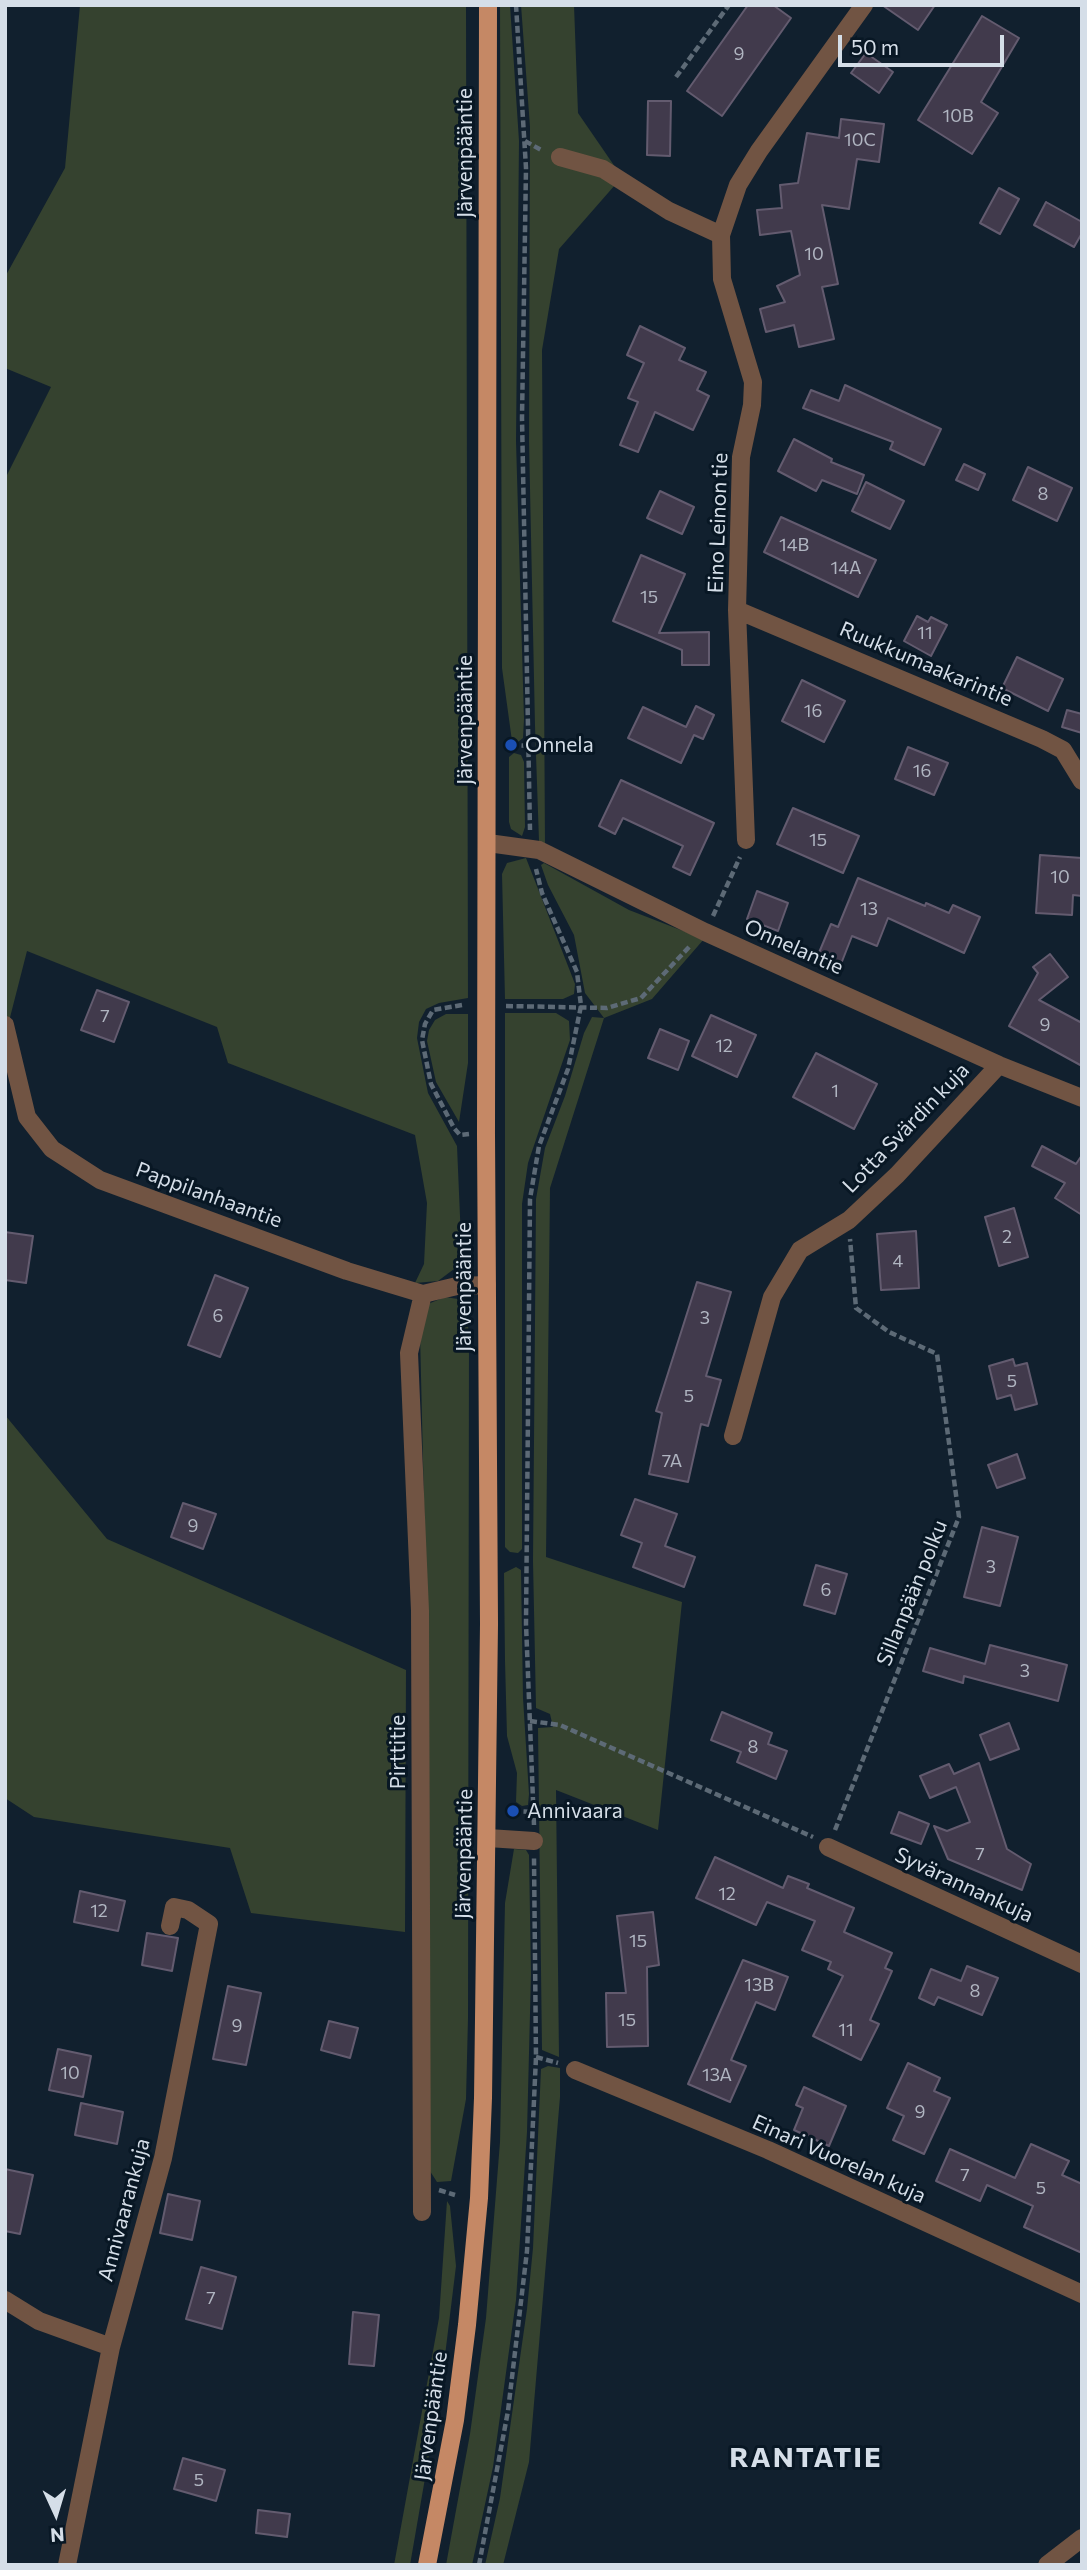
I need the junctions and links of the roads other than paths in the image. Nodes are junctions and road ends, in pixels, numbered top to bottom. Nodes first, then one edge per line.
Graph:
1 (488, 5) edge
2 (864, 5) edge
3 (560, 157) dead end
4 (721, 235) junction
5 (737, 610) junction
6 (1082, 781) edge
7 (746, 840) dead end
8 (488, 843) junction
9 (5, 1025) edge
10 (999, 1065) junction
11 (1082, 1098) edge
12 (486, 1286) junction
13 (423, 1294) junction
14 (733, 1436) dead end
15 (488, 1838) junction
16 (534, 1841) road end
17 (828, 1847) road end
18 (170, 1926) dead end
19 (1082, 1964) edge
20 (575, 2070) dead end
21 (422, 2212) dead end
22 (1082, 2294) edge
23 (5, 2300) edge
24 (111, 2347) junction
25 (1082, 2538) edge
26 (67, 2565) edge
27 (427, 2565) edge
28 (1047, 2565) edge

1 - 8 main road, Järvenpääntie
2 - 4 street, Eino Leinon tie
3 - 4 street
4 - 5 street, Eino Leinon tie
5 - 6 street, Ruukkumaakarintie
5 - 7 street, Eino Leinon tie
8 - 10 street, Onnelantie
8 - 12 main road, Järvenpääntie
9 - 13 street, Pappilanhaantie
10 - 11 street, Onnelantie
10 - 14 street, Lotta Svärdin kuja
12 - 13 street, Pappilanhaantie
12 - 15 main road, Järvenpääntie
13 - 21 street, Pirttitie
15 - 16 street
15 - 27 main road, Järvenpääntie
17 - 19 street, Syvärannankuja
18 - 24 street, Annivaarankuja
20 - 22 street, Einari Vuorelan kuja
23 - 24 street
24 - 26 street, Annivaarankuja
25 - 28 street

